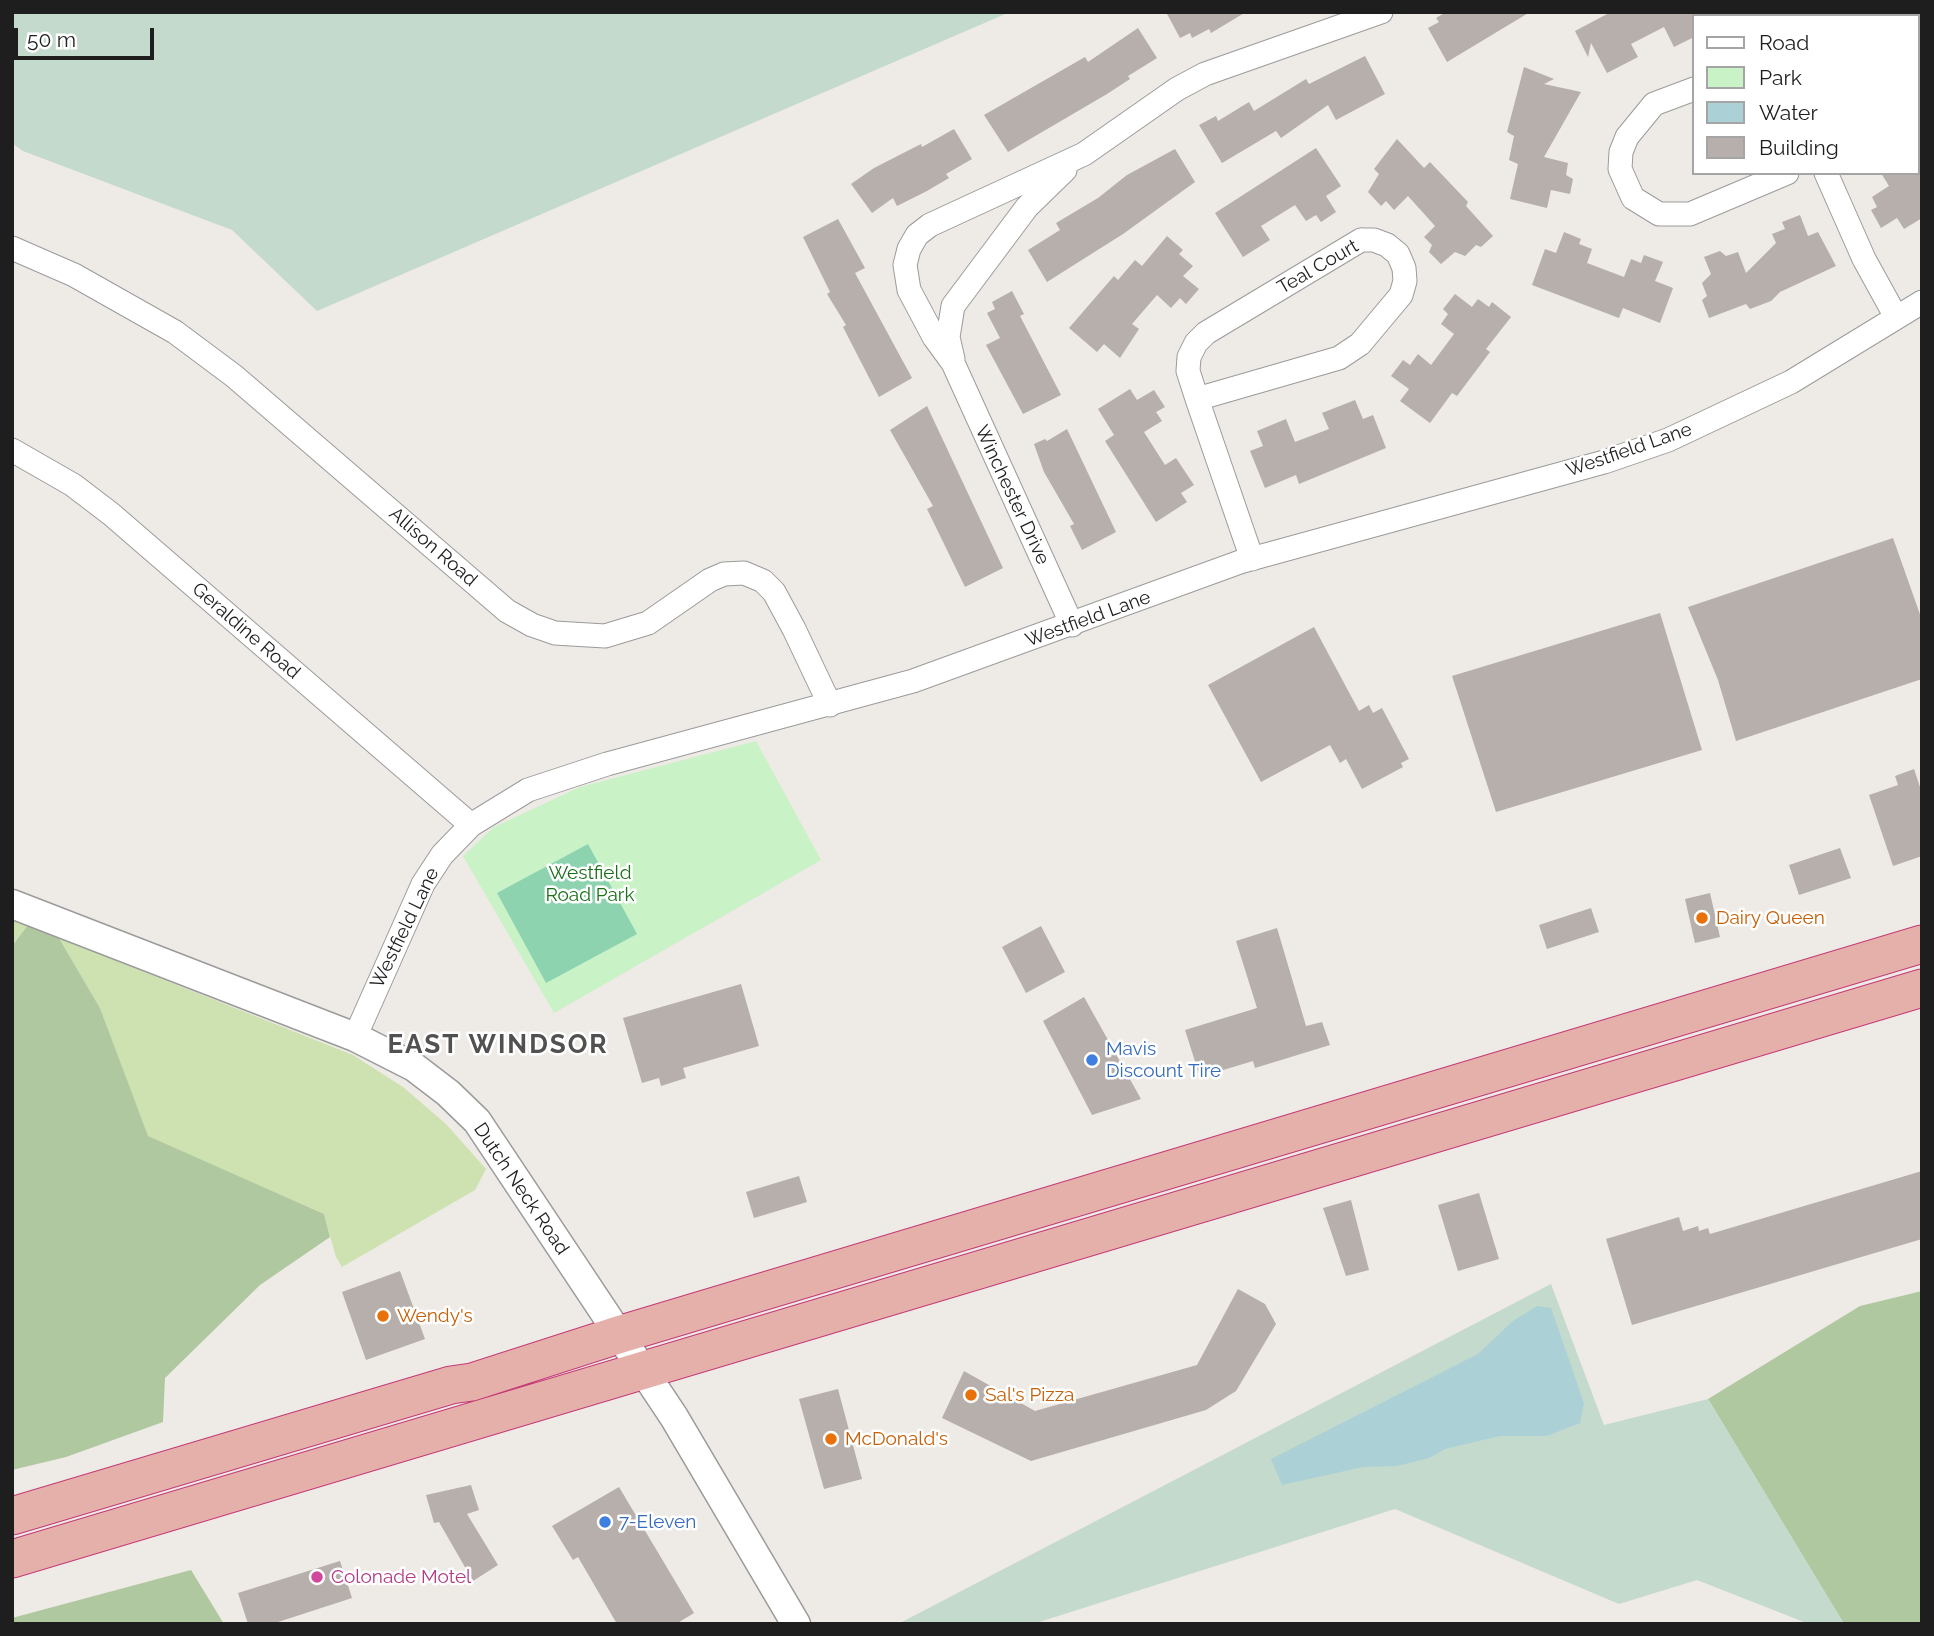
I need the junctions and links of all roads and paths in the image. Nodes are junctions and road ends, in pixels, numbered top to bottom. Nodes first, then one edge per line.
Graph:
1 (1334, 12) edge
2 (1381, 12) edge
3 (1314, 37) junction
4 (1692, 90) edge
5 (1084, 155) junction
6 (1782, 175) edge
7 (1827, 175) edge
8 (12, 248) edge
9 (1922, 302) edge
10 (1896, 317) junction
11 (953, 363) junction
12 (1197, 398) junction
13 (12, 450) edge
14 (1252, 559) junction
15 (1072, 625) junction
16 (830, 705) junction
17 (471, 825) junction
18 (20, 904) edge
19 (1922, 944) edge
20 (1922, 988) edge
21 (355, 1037) junction
22 (1546, 1059) junction
23 (1555, 1099) junction
24 (618, 1335) junction
25 (643, 1371) junction
26 (12, 1517) edge
27 (12, 1559) edge
28 (796, 1624) edge

1 - 3 street
2 - 3 street, Winchester Drive
3 - 5 street, Winchester Drive
4 - 6 street
5 - 11 street, Winchester Drive
5 - 11 street, Winchester Drive
7 - 10 street
8 - 16 street, Allison Road
9 - 10 street, Westfield Lane
10 - 14 street, Westfield Lane
11 - 15 street, Winchester Drive
12 - 12 street, Teal Court
12 - 14 street, Teal Court
13 - 17 street, Geraldine Road
14 - 15 street, Westfield Lane
15 - 16 street, Westfield Lane
16 - 17 street, Westfield Lane
17 - 21 street, Westfield Lane
18 - 21 street, Dutch Neck Road
19 - 22 highway
20 - 23 highway
21 - 24 street, Dutch Neck Road
22 - 23 street
22 - 24 highway
23 - 25 highway
24 - 25 street, Dutch Neck Road
24 - 26 highway
25 - 27 highway
25 - 28 street, Dutch Neck Road

